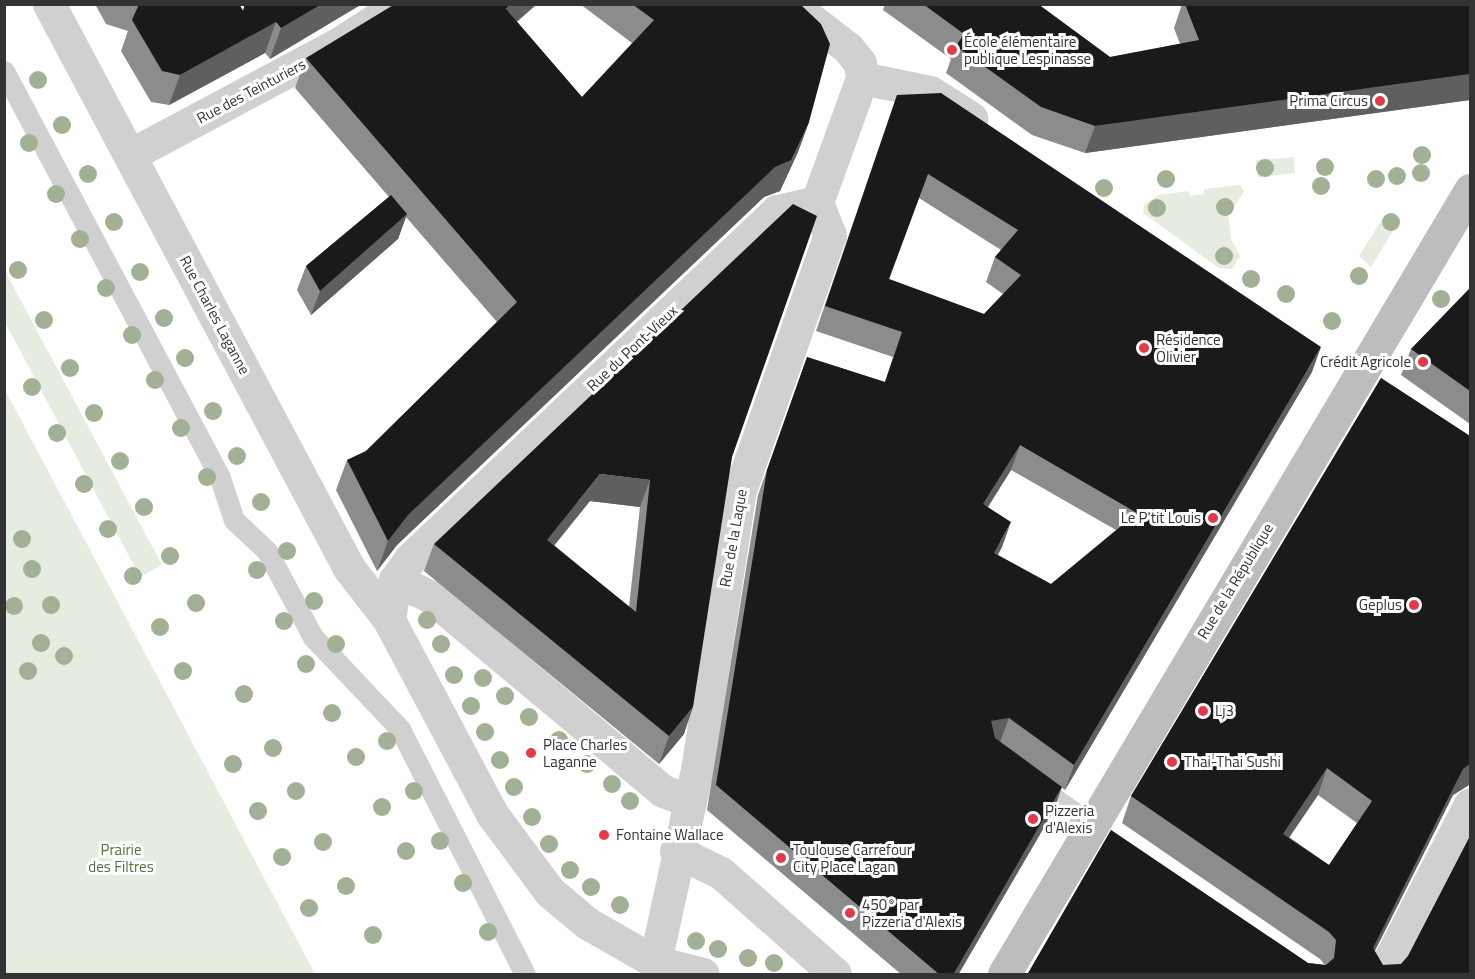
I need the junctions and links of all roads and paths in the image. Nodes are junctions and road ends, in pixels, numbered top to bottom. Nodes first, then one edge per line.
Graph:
1 (49, 4) edge
2 (400, 4) edge
3 (791, 4) edge
4 (4, 71) edge
5 (862, 78) junction
6 (1000, 137) edge
7 (130, 155) junction
8 (1470, 192) edge
9 (817, 202) junction
10 (395, 580) junction
11 (389, 620) junction
12 (1020, 773) edge
13 (688, 800) junction
14 (1470, 804) edge
15 (1091, 824) junction
16 (1123, 847) edge
17 (676, 851) junction
18 (655, 962) junction
19 (525, 975) edge
20 (703, 975) edge
21 (835, 975) edge
22 (1004, 975) edge
23 (1382, 975) edge

1 - 7 street, Rue Charles Laganne
2 - 7 street, Rue des Teinturiers
3 - 5 street
4 - 19 lane
5 - 6 street
5 - 9 street
7 - 11 street, Rue Charles Laganne
8 - 15 street, Rue de la République
9 - 10 street, Rue du Pont-Vieux
9 - 13 street, Rue de la Laque
10 - 11 street, Rue du Pont-Vieux
10 - 13 street
11 - 18 street
12 - 15 lane
13 - 17 street, Rue de la Laque
14 - 23 street
15 - 16 street
15 - 22 street, Rue de la République
17 - 18 street
17 - 21 street
18 - 20 street

